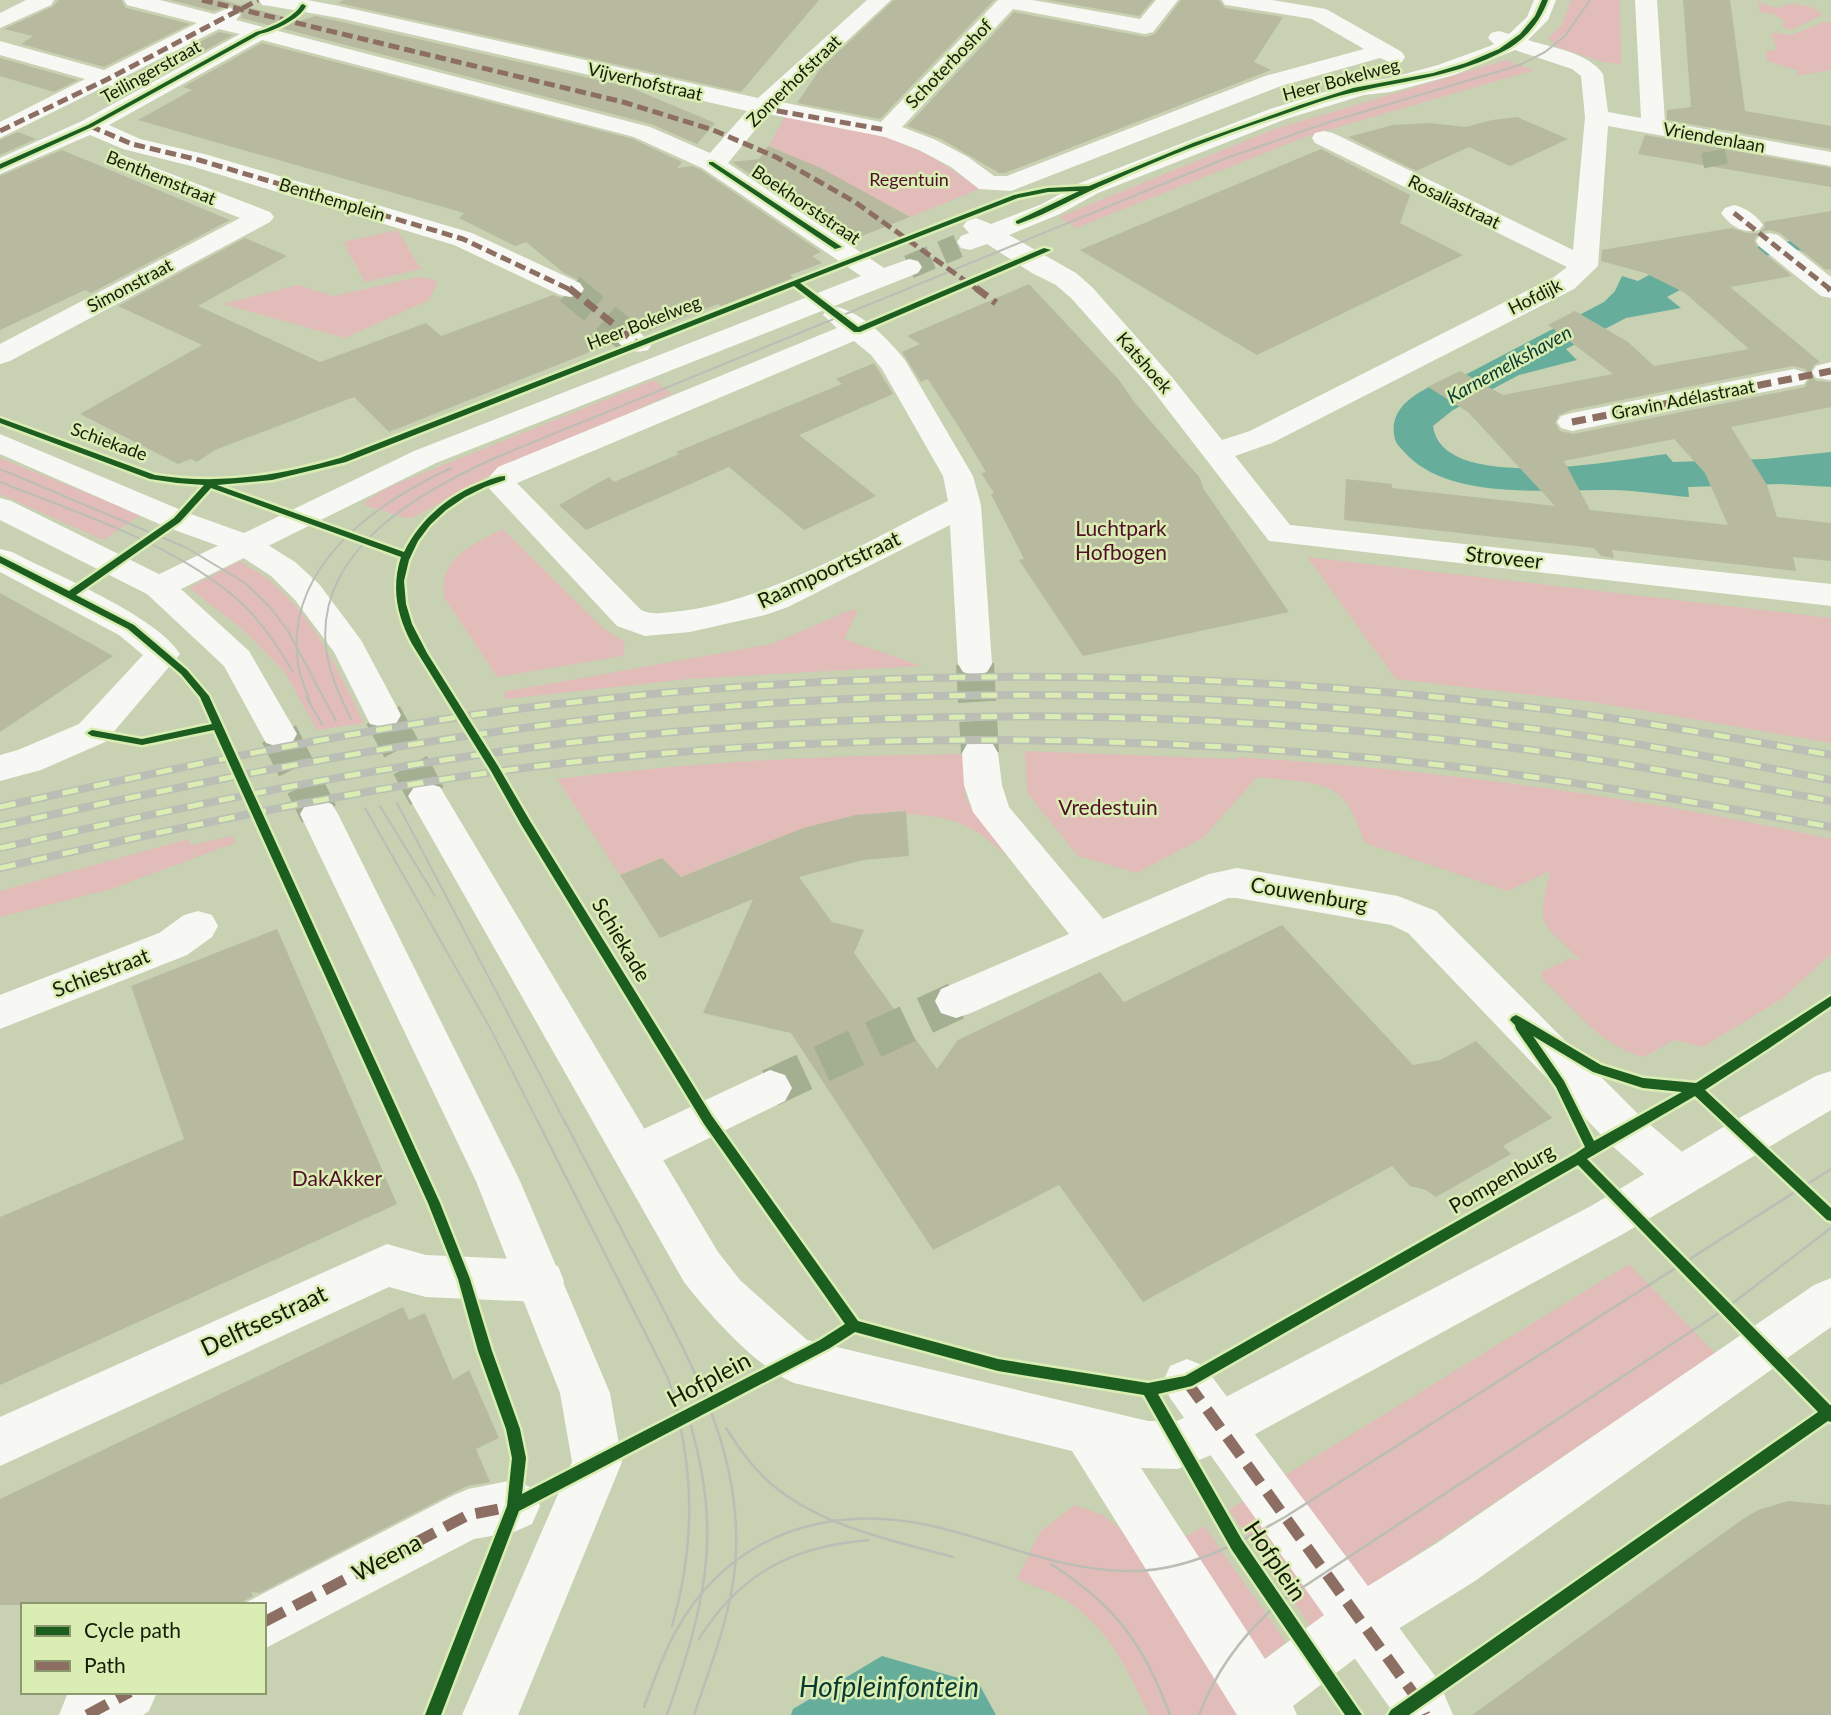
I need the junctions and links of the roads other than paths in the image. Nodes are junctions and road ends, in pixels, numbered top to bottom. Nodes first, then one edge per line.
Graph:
1 (43, 0) edge
2 (135, 0) edge
3 (258, 0) edge
4 (270, 0) edge
5 (880, 0) edge
6 (1167, 0) edge
7 (1233, 0) edge
8 (1530, 0) edge
9 (1545, 0) edge
10 (1646, 0) edge
11 (309, 3) edge
12 (0, 21) edge
13 (218, 21) junction
14 (258, 33) junction
15 (1506, 40) junction
16 (0, 48) edge
17 (1382, 51) junction
18 (1420, 72) junction
19 (108, 79) junction
20 (155, 90) junction
21 (761, 108) junction
22 (1597, 117) junction
23 (90, 126) junction
24 (1653, 127) junction
25 (886, 130) junction
26 (0, 131) edge
27 (62, 138) junction
28 (1324, 138) dead end
29 (1831, 159) edge
30 (711, 163) junction
31 (0, 167) edge
32 (988, 184) joint
33 (261, 217) joint
34 (1012, 218) junction
35 (1751, 226) dead end
36 (982, 230) junction
37 (952, 242) tunnel mouth
38 (1585, 266) junction
39 (1066, 279) junction
40 (570, 289) tunnel mouth
41 (1831, 290) edge
42 (814, 298) junction
43 (857, 330) junction
44 (0, 355) edge
45 (1794, 378) dead end
46 (1572, 422) dead end
47 (0, 443) edge
48 (1218, 451) junction
49 (425, 457) junction
50 (965, 505) junction
51 (0, 508) edge
52 (212, 533) junction
53 (244, 544) junction
54 (0, 559) edge
55 (159, 587) junction
56 (1831, 595) edge
57 (975, 664) tunnel mouth
58 (383, 715) tunnel mouth
59 (279, 734) tunnel mouth
60 (980, 753) tunnel mouth
61 (0, 768) edge
62 (427, 796) tunnel mouth
63 (319, 814) tunnel mouth
64 (198, 926) dead end
65 (1097, 940) junction
66 (956, 1001) tunnel mouth
67 (0, 1012) edge
68 (770, 1088) tunnel mouth
69 (1831, 1089) edge
70 (636, 1153) junction
71 (1678, 1177) junction
72 (541, 1281) junction
73 (1827, 1309) edge
74 (1187, 1382) dead end
75 (1219, 1427) junction
76 (1088, 1432) junction
77 (0, 1442) edge
78 (514, 1506) dead end
79 (266, 1621) edge
80 (1360, 1621) junction
81 (126, 1694) edge
82 (1264, 1707) edge
83 (87, 1715) edge
84 (491, 1715) edge
85 (1425, 1715) edge

1 - 12 street
2 - 13 street, Boekhorststraat
3 - 13 street, Teilingerstraat
4 - 11 street, Vijverhofstraat
5 - 21 street, Zomerhofstraat
6 - 25 street, Schoterboshof
7 - 17 street
8 - 15 street, Heer Bokelweg
9 - 15 street, Heer Bokelweg
10 - 24 street
11 - 21 street, Vijverhofstraat
13 - 14 street, Boekhorststraat
13 - 19 street, Teilingerstraat
14 - 20 street, Teilingerstraat
14 - 30 street, Boekhorststraat
15 - 18 street, Heer Bokelweg
15 - 22 street, Hofdijk
16 - 19 street
17 - 18 street
17 - 32 street, Heer Bokelweg
18 - 34 street, Heer Bokelweg
19 - 20 street
19 - 26 street, Teilingerstraat
20 - 23 street, Teilingerstraat
21 - 25 street, Vijverhofstraat
21 - 30 street, Zomerhofstraat
22 - 24 street, Vriendenlaan
22 - 38 street, Hofdijk
23 - 27 street, Teilingerstraat
23 - 40 street, Benthemplein
24 - 29 street, Vriendenlaan
25 - 32 street, Vijverhofstraat
27 - 31 street, Teilingerstraat
27 - 33 street, Benthemstraat
28 - 38 street, Rosaliastraat
30 - 42 street, Boekhorststraat
33 - 44 street, Simonstraat
34 - 36 street, Heer Bokelweg
34 - 39 street, Katshoek
35 - 41 street
36 - 37 street, Heer Bokelweg
36 - 39 street, Katshoek
38 - 48 street, Hofdijk
39 - 48 street, Katshoek
42 - 43 street
42 - 49 street
43 - 50 street
43 - 50 street, Raampoortstraat
45 - 46 street, Gravin Adélastraat
47 - 52 street, Schiekade
48 - 56 street, Stroveer
49 - 52 street
49 - 53 street
50 - 57 street
51 - 55 street
52 - 53 street, Schiekade
52 - 55 street
53 - 55 street
53 - 58 street, Schiekade
54 - 61 street
55 - 59 street
60 - 65 street
62 - 70 street
63 - 72 street
64 - 67 street, Schiestraat
65 - 66 street, Couwenburg
65 - 71 street, Couwenburg
68 - 70 street
69 - 71 street
70 - 76 street
71 - 75 street
72 - 77 street, Delftsestraat
72 - 84 street
73 - 80 street
74 - 75 street, Hofplein
75 - 76 street
75 - 80 street, Hofplein
76 - 82 street
78 - 79 street, Weena
80 - 82 street
80 - 85 street, Hofplein
81 - 83 street

